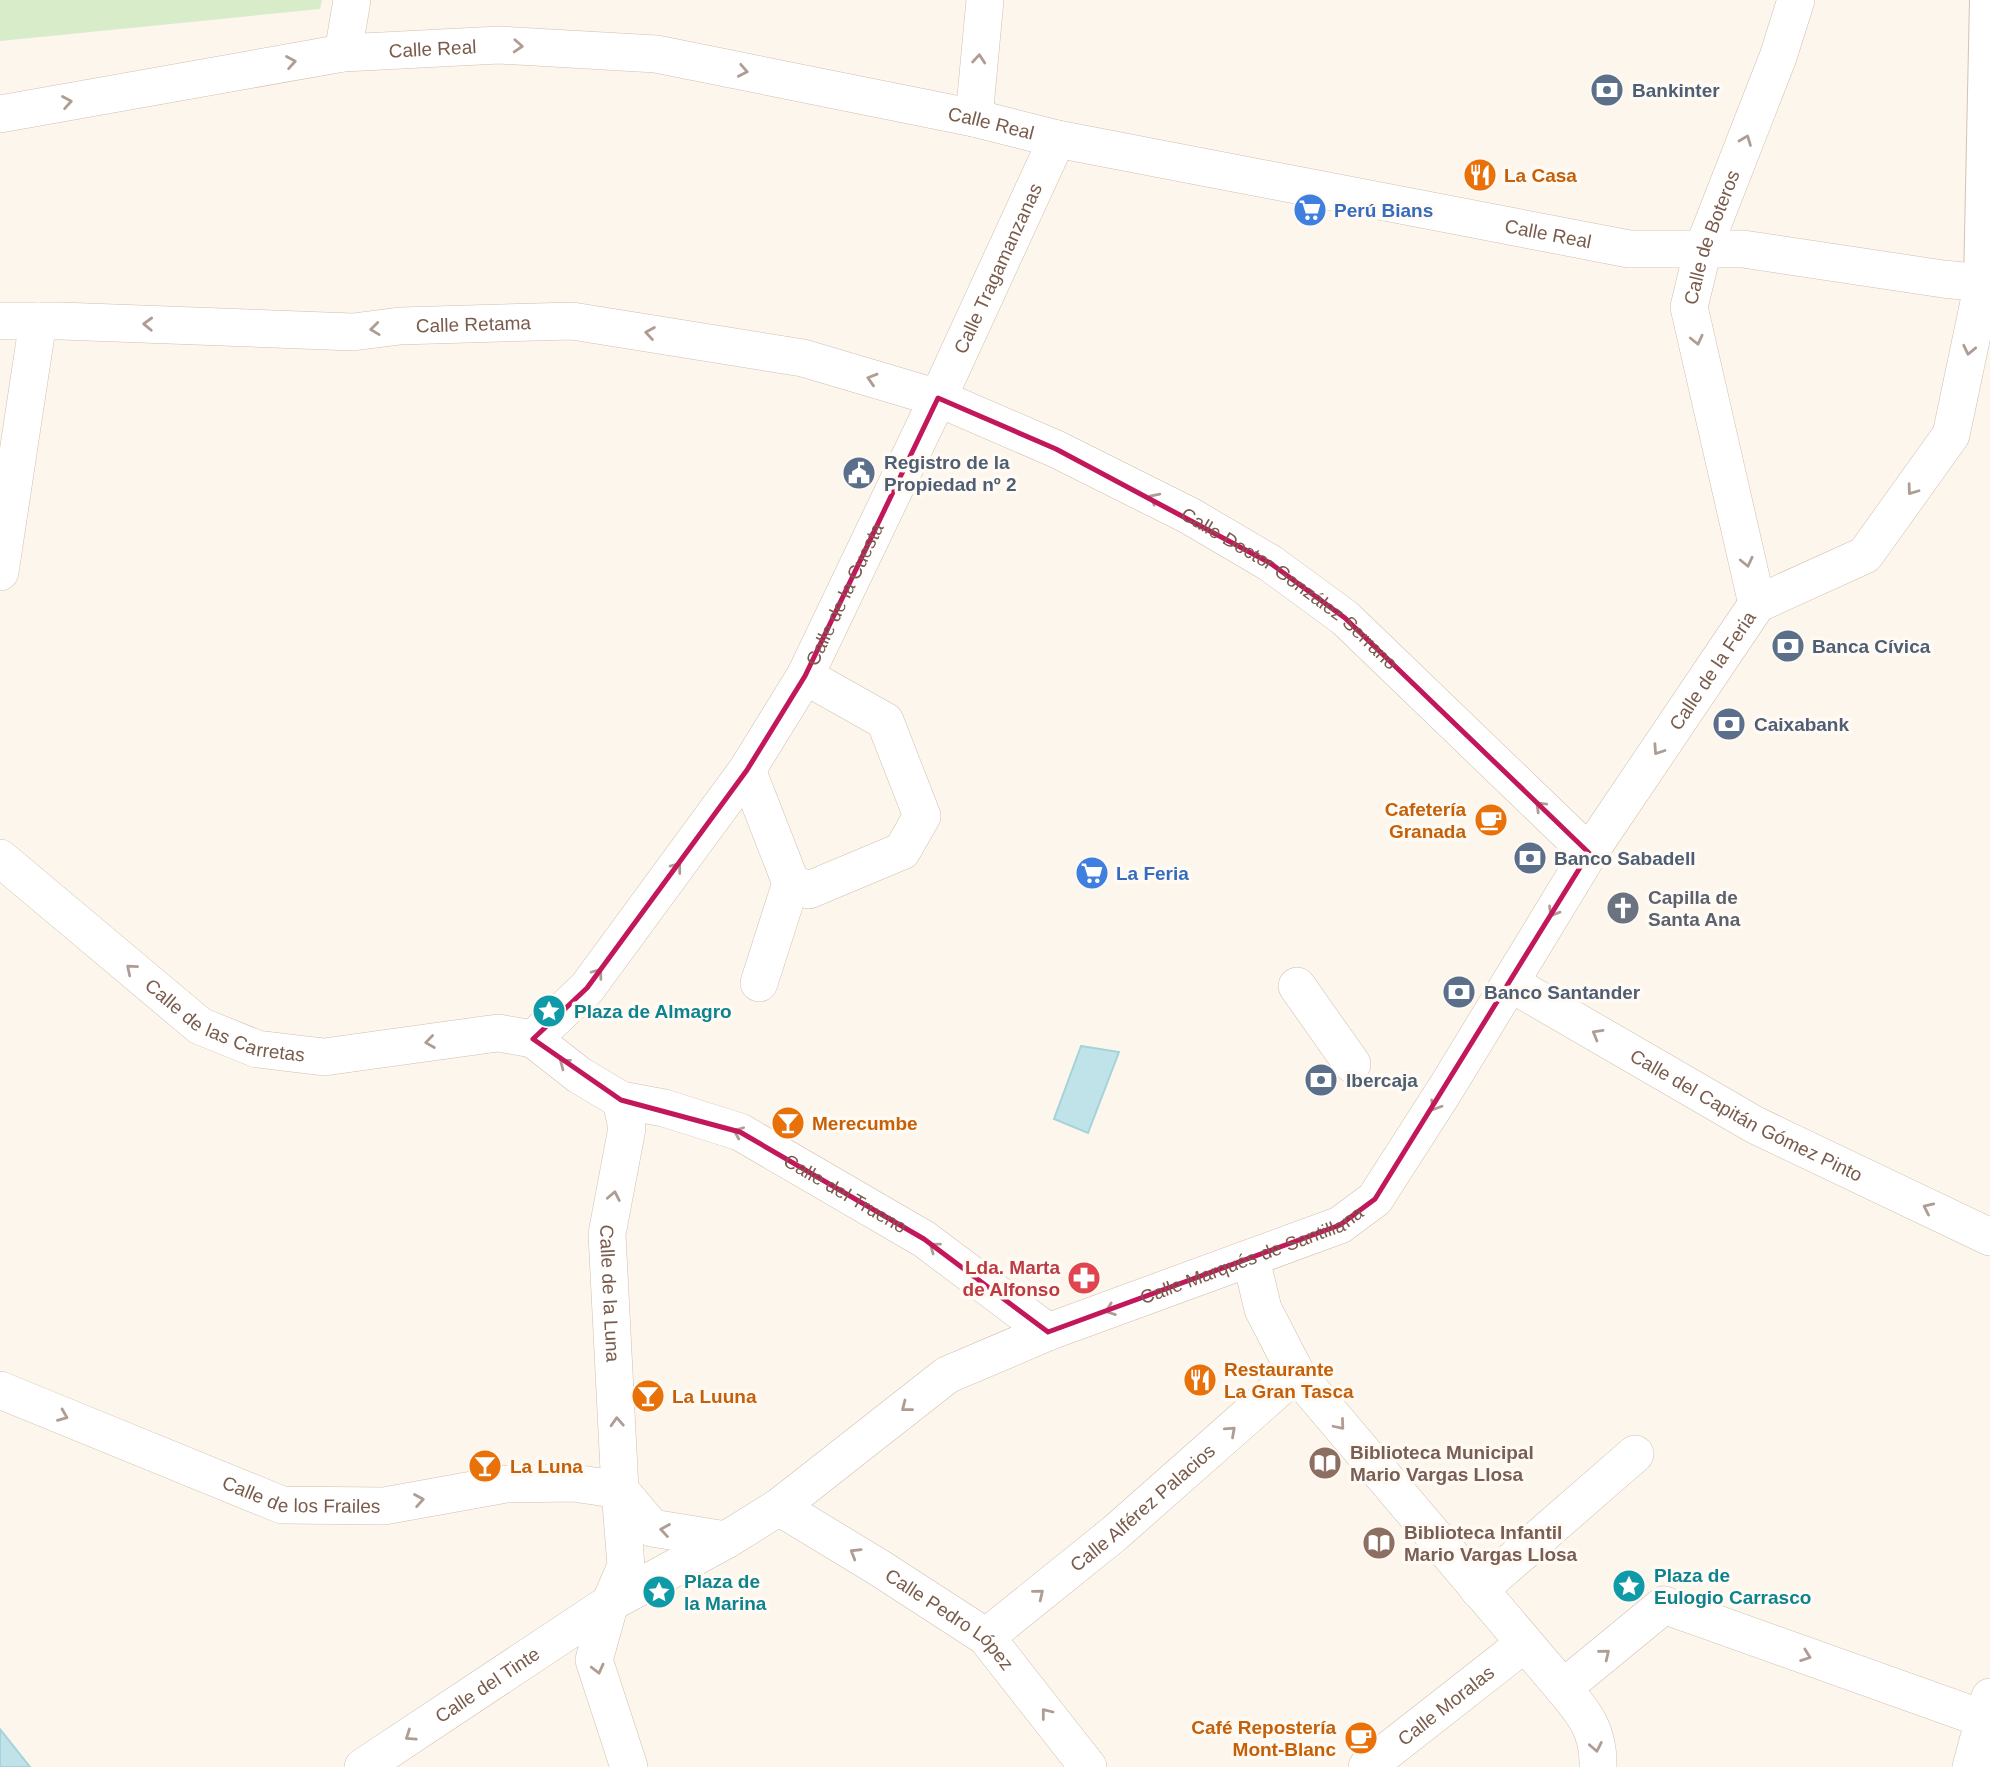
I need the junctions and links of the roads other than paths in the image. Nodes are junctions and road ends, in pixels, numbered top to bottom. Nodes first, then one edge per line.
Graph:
1 (352, 0) edge
2 (985, 0) edge
3 (1796, 0) edge
4 (1989, 0) edge
5 (343, 53) junction
6 (0, 114) edge
7 (974, 118) junction
8 (1057, 139) junction
9 (1703, 250) junction
10 (1986, 282) edge
11 (0, 321) edge
12 (38, 321) junction
13 (938, 398) junction
14 (0, 572) edge
15 (1756, 604) junction
16 (805, 677) junction
17 (747, 770) junction
18 (1589, 853) junction
19 (0, 858) edge
20 (790, 883) junction
21 (759, 983) dead end
22 (1510, 983) junction
23 (1297, 986) dead end
24 (533, 1039) junction
25 (1352, 1064) dead end
26 (621, 1100) junction
27 (1990, 1237) edge
28 (1251, 1259) junction
29 (1048, 1332) junction
30 (1296, 1373) junction
31 (0, 1390) edge
32 (1635, 1454) dead end
33 (620, 1490) junction
34 (779, 1507) junction
35 (726, 1540) junction
36 (1479, 1590) junction
37 (610, 1603) junction
38 (986, 1637) junction
39 (1524, 1644) junction
40 (1563, 1688) junction
41 (1987, 1708) edge
42 (1382, 1762) edge
43 (363, 1767) edge
44 (629, 1767) edge
45 (1088, 1767) edge
46 (1598, 1767) edge
47 (1971, 1767) edge

1 - 5 street
7 -> 2 street
9 -> 3 street, Calle de Boteros
4 - 10 street
6 -> 5 street, Calle Real
5 -> 7 street, Calle Real
7 - 8 street, Calle Real
8 - 9 street, Calle Real
8 - 13 street, Calle Tragamanzanas
9 - 10 street, Calle Real
9 -> 15 street, Calle de Boteros
10 -> 15 street, Calle de la Feria
11 - 12 street, Calle Retama
13 -> 12 street, Calle Retama
12 - 14 street
13 - 16 street, Calle de la Cuesta
18 -> 13 street, Calle Doctor González Serrano
15 -> 18 street, Calle de la Feria
16 - 17 street, Calle de la Cuesta
16 - 20 street, Calle de la Cuesta
17 - 20 street
24 -> 17 street, Calle de la Cuesta
18 -> 22 street, Calle Marqués de Santillana
24 -> 19 street, Calle de las Carretas
20 - 21 street
27 -> 22 street, Calle del Capitán Gómez Pinto
22 -> 28 street, Calle Marqués de Santillana
23 - 25 street
26 -> 24 street
29 -> 26 street, Calle del Trueno
33 -> 26 street, Calle de la Luna
28 -> 29 street, Calle Marqués de Santillana
28 - 30 street
29 -> 34 street, Calle Marqués de Santillana
30 -> 36 street
38 -> 30 street, Calle Alférez Palacios
31 -> 33 street, Calle de los Frailes
32 - 36 street
35 -> 33 street
33 - 37 street
34 - 35 street
38 -> 34 street, Calle Pedro López
35 - 37 street
36 - 39 street
37 -> 43 street, Calle del Tinte
37 -> 44 street
45 -> 38 street, Calle Pedro López
39 - 40 street
39 - 42 street, Calle Moralas
40 -> 41 street
40 -> 46 street
41 - 47 street

